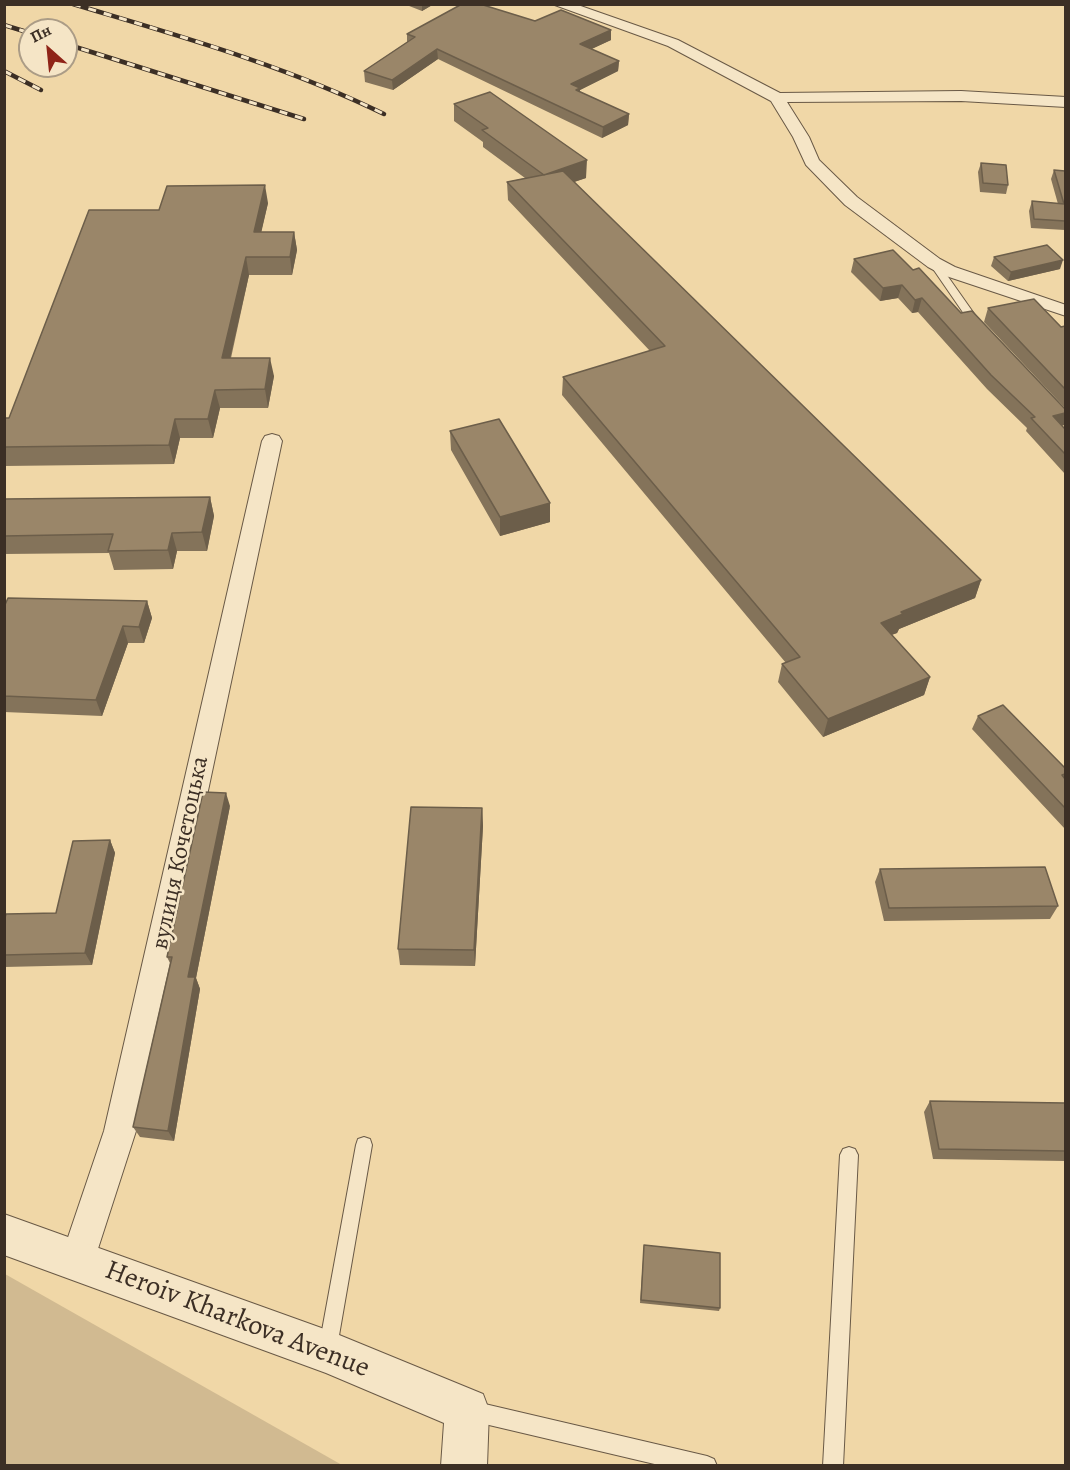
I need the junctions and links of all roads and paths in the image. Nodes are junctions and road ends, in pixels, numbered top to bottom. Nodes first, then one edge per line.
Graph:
1 (560, 4) edge
2 (777, 98) junction
3 (1065, 102) edge
4 (934, 263) junction
5 (1065, 311) edge
6 (985, 333) edge
7 (272, 441) dead end
8 (364, 1145) dead end
9 (849, 1155) dead end
10 (4, 1234) edge
11 (77, 1260) junction
12 (327, 1352) junction
13 (467, 1410) junction
14 (464, 1466) edge
15 (707, 1466) edge
16 (833, 1466) edge

1 - 2 street
2 - 3 street
2 - 4 street
4 - 5 street
4 - 6 lane
7 - 11 street, вулиця Кочетоцька
8 - 12 lane
9 - 16 lane
10 - 11 street, Heroiv Kharkova Avenue
11 - 12 street, Heroiv Kharkova Avenue
12 - 13 street, Heroiv Kharkova Avenue
13 - 14 street
13 - 15 lane

